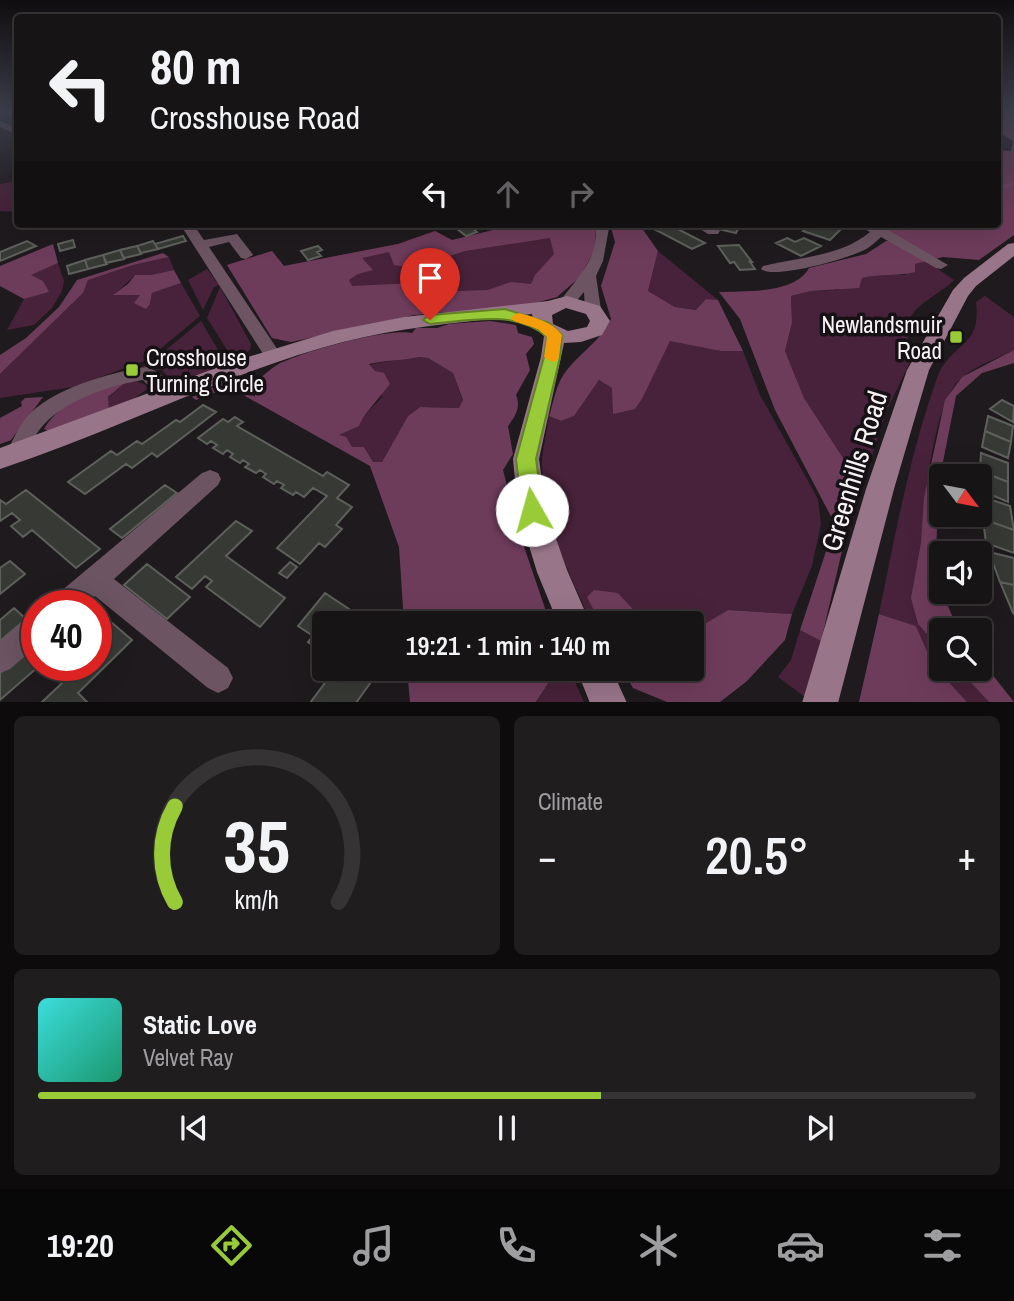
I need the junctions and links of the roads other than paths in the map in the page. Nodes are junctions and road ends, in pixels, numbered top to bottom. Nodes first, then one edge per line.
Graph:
1 (189, 228) edge
2 (602, 228) edge
3 (706, 228) edge
4 (872, 228) edge
5 (880, 231) junction
6 (713, 232) dead end
7 (201, 245) junction
8 (1014, 248) edge
9 (246, 255) dead end
10 (941, 265) dead end
11 (768, 269) dead end
12 (590, 278) junction
13 (593, 310) junction
14 (553, 326) junction
15 (273, 356) junction
16 (169, 395) junction
17 (9, 455) edge
18 (211, 478) dead end
19 (94, 579) junction
20 (81, 590) edge
21 (569, 611) edge
22 (21, 641) edge
23 (0, 659) edge
24 (218, 678) dead end
25 (599, 681) edge
26 (609, 702) edge
27 (820, 702) edge

1 - 7 street
2 - 12 street
3 - 6 street
4 - 5 street
5 - 10 street
5 - 11 street
7 - 9 street
7 - 15 street
8 - 27 street, Greenhills Road
12 - 13 street
12 - 14 street
13 - 14 street
13 - 14 street
14 - 15 street
14 - 21 street
15 - 16 street
16 - 17 street
16 - 17 street
18 - 19 street
19 - 20 street
19 - 24 street
22 - 23 street
25 - 26 street

